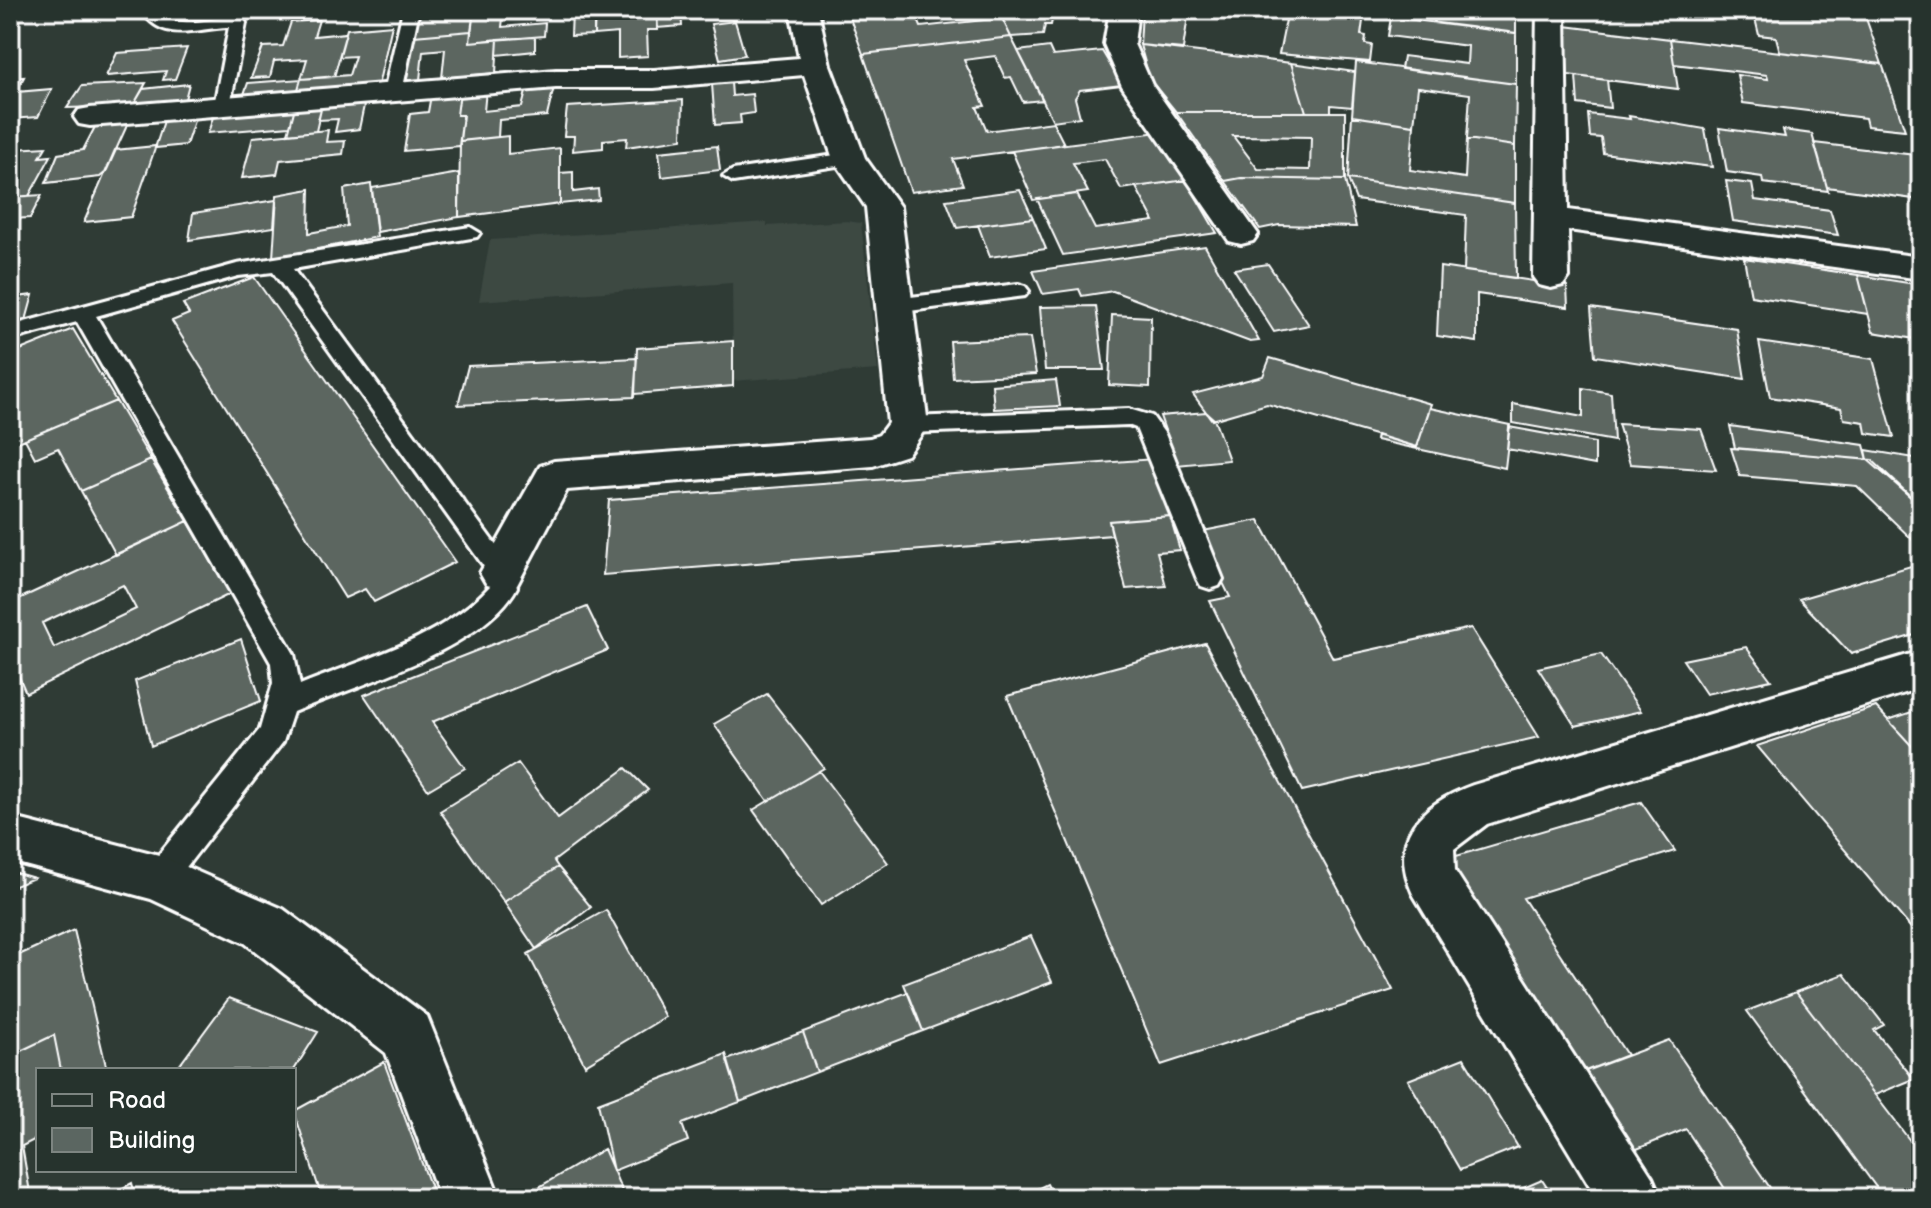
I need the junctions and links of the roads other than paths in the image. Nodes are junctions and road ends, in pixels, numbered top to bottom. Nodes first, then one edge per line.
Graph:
1 (411, 10) edge
2 (804, 10) edge
3 (1124, 10) edge
4 (1551, 10) edge
5 (150, 11) edge
6 (815, 65) junction
7 (393, 92) junction
8 (223, 106) junction
9 (90, 117) dead end
10 (849, 159) junction
11 (733, 176) dead end
12 (1553, 218) junction
13 (470, 233) dead end
14 (1241, 234) dead end
15 (279, 265) junction
16 (1921, 268) edge
17 (1551, 277) dead end
18 (1018, 291) dead end
19 (894, 306) junction
20 (83, 313) junction
21 (10, 333) edge
22 (908, 425) junction
23 (502, 573) junction
24 (1210, 579) dead end
25 (1921, 669) edge
26 (283, 704) junction
27 (10, 839) edge
28 (159, 878) junction
29 (470, 1198) edge
30 (1631, 1198) edge

1 - 7 lane
2 - 6 street
3 - 14 street
4 - 12 street
5 - 8 lane
6 - 7 street
6 - 10 street
7 - 8 street
8 - 9 street
10 - 11 lane
10 - 19 street
12 - 16 street
12 - 17 street
13 - 15 lane
15 - 20 lane
15 - 23 lane
18 - 19 lane
19 - 22 street
20 - 21 lane
20 - 26 lane
22 - 23 street
22 - 24 lane
23 - 26 lane
25 - 30 street
26 - 28 lane
27 - 28 street
28 - 29 street

